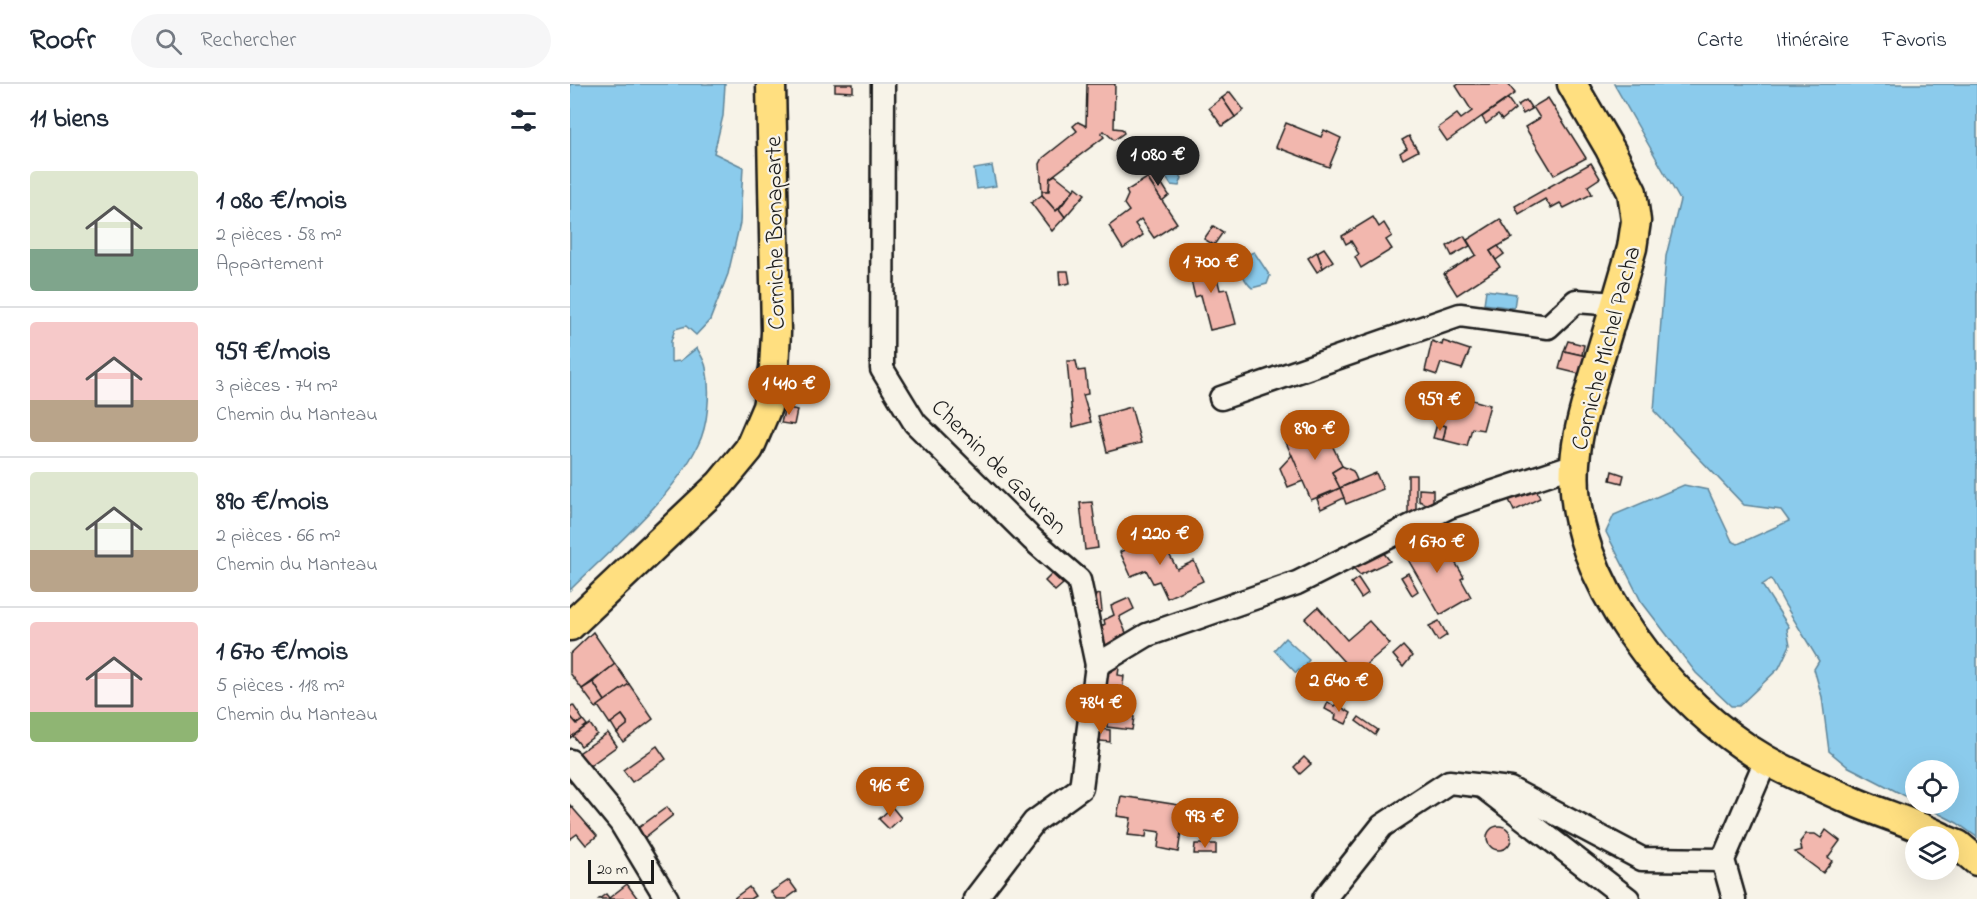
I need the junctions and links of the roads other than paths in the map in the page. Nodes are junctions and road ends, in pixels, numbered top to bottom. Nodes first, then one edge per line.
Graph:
1 (771, 84) edge
2 (883, 84) edge
3 (1572, 84) edge
4 (1616, 304) junction
5 (1221, 398) dead end
6 (1575, 465) junction
7 (570, 626) edge
8 (1097, 665) junction
9 (1766, 760) junction
10 (570, 761) edge
11 (1481, 786) junction
12 (1914, 826) edge
13 (1959, 846) edge
14 (1723, 860) junction
15 (1977, 861) edge
16 (667, 899) edge
17 (975, 899) edge
18 (1324, 899) edge
19 (1628, 899) edge
20 (1734, 899) edge

1 - 7 main road, Corniche Bonaparte
2 - 8 street, Chemin de Gauran
3 - 4 main road, Corniche Michel Pacha
4 - 5 street
4 - 6 main road, Corniche Michel Pacha
6 - 8 street
6 - 9 main road, Corniche Michel Pacha
8 - 17 street, Chemin de Gauran
9 - 12 main road, Corniche Michel Pacha
9 - 14 street
10 - 16 street
11 - 14 street
11 - 18 street
11 - 19 street
13 - 15 main road
14 - 20 street

